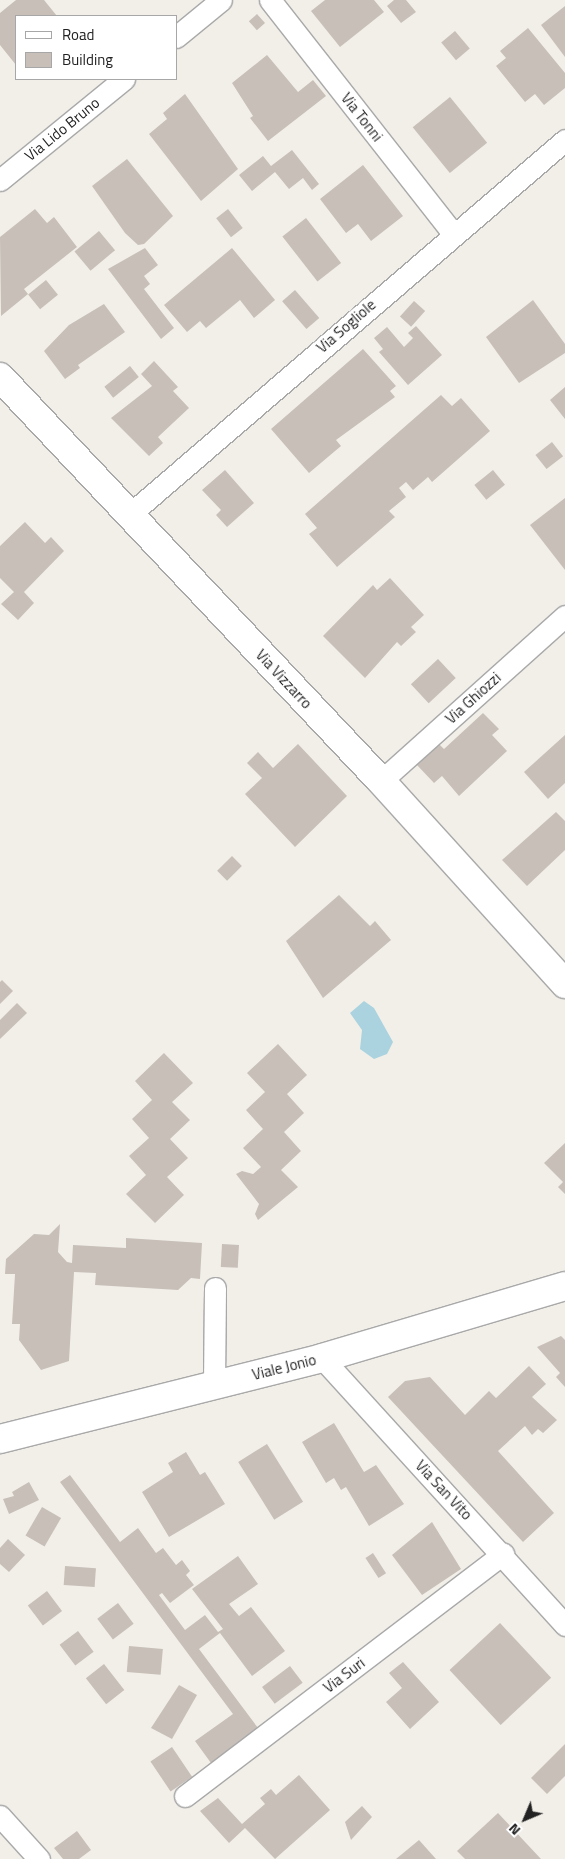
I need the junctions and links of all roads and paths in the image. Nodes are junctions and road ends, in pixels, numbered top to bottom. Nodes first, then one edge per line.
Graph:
1 (222, 0) edge
2 (270, 0) edge
3 (178, 35) edge
4 (123, 80) edge
5 (562, 148) edge
6 (0, 180) edge
7 (453, 233) junction
8 (0, 377) edge
9 (129, 515) junction
10 (565, 616) edge
11 (381, 781) junction
12 (565, 984) edge
13 (565, 1286) edge
14 (214, 1288) dead end
15 (322, 1358) junction
16 (214, 1384) junction
17 (0, 1439) edge
18 (503, 1554) junction
19 (565, 1624) edge
20 (185, 1796) dead end
21 (0, 1816) edge
22 (39, 1859) edge

1 - 3 street
2 - 7 street, Via Tonni
4 - 6 street, Via Lido Bruno
5 - 7 street, Via Sogliole
7 - 9 street, Via Sogliole
8 - 9 street, Via Vizzarro
9 - 11 street, Via Vizzarro
10 - 11 street, Via Ghiozzi
11 - 12 street, Via Vizzarro
13 - 15 street, Viale Jonio
14 - 16 street
15 - 16 street, Viale Jonio
15 - 18 street, Via San Vito
16 - 17 street, Viale Jonio
18 - 19 street, Via San Vito
18 - 20 street, Via Suri
21 - 22 street

